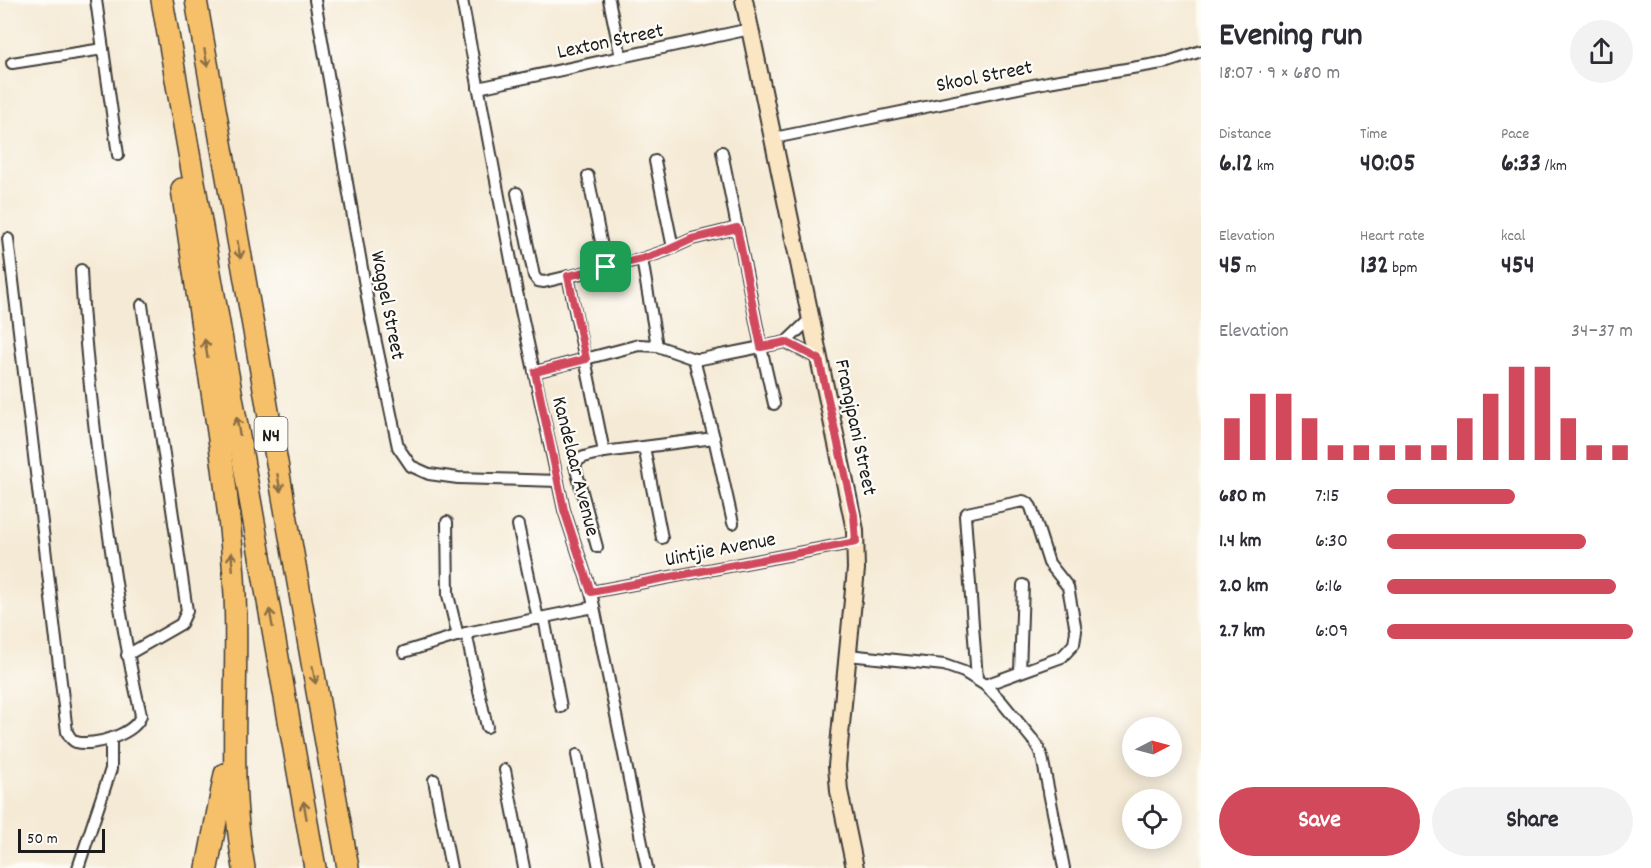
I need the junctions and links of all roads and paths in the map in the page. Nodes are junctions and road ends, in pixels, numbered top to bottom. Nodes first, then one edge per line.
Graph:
1 (96, 0) edge
2 (153, 0) edge
3 (162, 0) edge
4 (196, 0) edge
5 (315, 0) edge
6 (462, 0) edge
7 (609, 0) edge
8 (744, 0) edge
9 (750, 29) junction
10 (103, 49) junction
11 (1201, 51) edge
12 (621, 57) junction
13 (12, 63) dead end
14 (478, 88) junction
15 (774, 138) junction
16 (722, 152) dead end
17 (118, 155) dead end
18 (655, 161) dead end
19 (588, 176) dead end
20 (518, 192) dead end
21 (737, 228) junction
22 (8, 239) dead end
23 (673, 248) junction
24 (642, 259) junction
25 (606, 267) junction
26 (81, 270) dead end
27 (568, 276) junction
28 (142, 305) dead end
29 (811, 318) junction
30 (786, 342) junction
31 (657, 346) junction
32 (761, 347) junction
33 (586, 359) junction
34 (694, 359) junction
35 (819, 359) junction
36 (535, 372) junction
37 (774, 404) dead end
38 (714, 438) junction
39 (644, 447) junction
40 (604, 452) junction
41 (558, 481) junction
42 (447, 522) dead end
43 (733, 523) dead end
44 (518, 525) dead end
45 (662, 538) dead end
46 (856, 542) junction
47 (597, 547) dead end
48 (1023, 585) dead end
49 (591, 592) junction
50 (594, 607) junction
51 (541, 618) junction
52 (462, 635) junction
53 (404, 652) dead end
54 (127, 655) junction
55 (848, 655) junction
56 (1020, 672) junction
57 (981, 682) junction
58 (235, 704) junction
59 (561, 707) dead end
60 (487, 727) dead end
61 (111, 739) junction
62 (577, 755) dead end
63 (505, 770) dead end
64 (434, 780) dead end
65 (78, 868) edge
66 (207, 868) edge
67 (244, 868) edge
68 (315, 868) edge
69 (348, 868) edge
70 (451, 868) edge
71 (524, 868) edge
72 (599, 868) edge
73 (647, 868) edge
74 (855, 868) edge
75 (1064, 868) edge

1 - 10 street
58 -> 2 highway
68 -> 3 highway, N4
4 -> 69 highway, N4
5 - 41 street, Waggel Street
6 - 14 street, Kandelaar Avenue
7 - 12 street
8 - 9 street, Frangipani Street
9 - 12 street, Lexton Street
9 - 15 street, Frangipani Street
10 - 13 street
10 - 17 street
11 - 15 street, Skool Street
12 - 14 street, Lexton Street
14 - 36 street, Kandelaar Avenue
15 - 29 street, Frangipani Street
16 - 21 street
18 - 23 street
19 - 25 street
20 - 27 street
21 - 23 street
21 - 32 street
22 - 61 street
23 - 24 street
24 - 25 street
24 - 31 street
25 - 27 street
26 - 54 street
27 - 33 street
28 - 54 street
29 - 30 street
29 - 35 street, Frangipani Street
30 - 32 street
30 - 35 street
31 - 33 street
31 - 34 street
32 - 34 street
32 - 37 street
33 - 36 street
33 - 40 street
34 - 38 street
35 - 46 street, Frangipani Street
36 - 41 street, Kandelaar Avenue
38 - 39 street
38 - 43 street
39 - 40 street
39 - 45 street
40 - 47 street
41 - 49 street, Kandelaar Avenue
42 - 52 street
44 - 51 street
46 - 49 street, Uintjie Avenue
46 - 55 street, Frangipani Street
48 - 56 street
49 - 50 street, Kandelaar Avenue
50 - 51 street
50 - 73 street, Kandelaar Avenue
51 - 52 street
51 - 59 street
52 - 53 street
52 - 60 street
54 - 61 street
55 - 57 street
55 - 74 street, Frangipani Street
56 - 57 street
56 - 57 street
57 - 75 street
58 - 66 highway
58 - 67 highway
61 - 65 street
62 - 72 street
63 - 71 street
64 - 70 street

